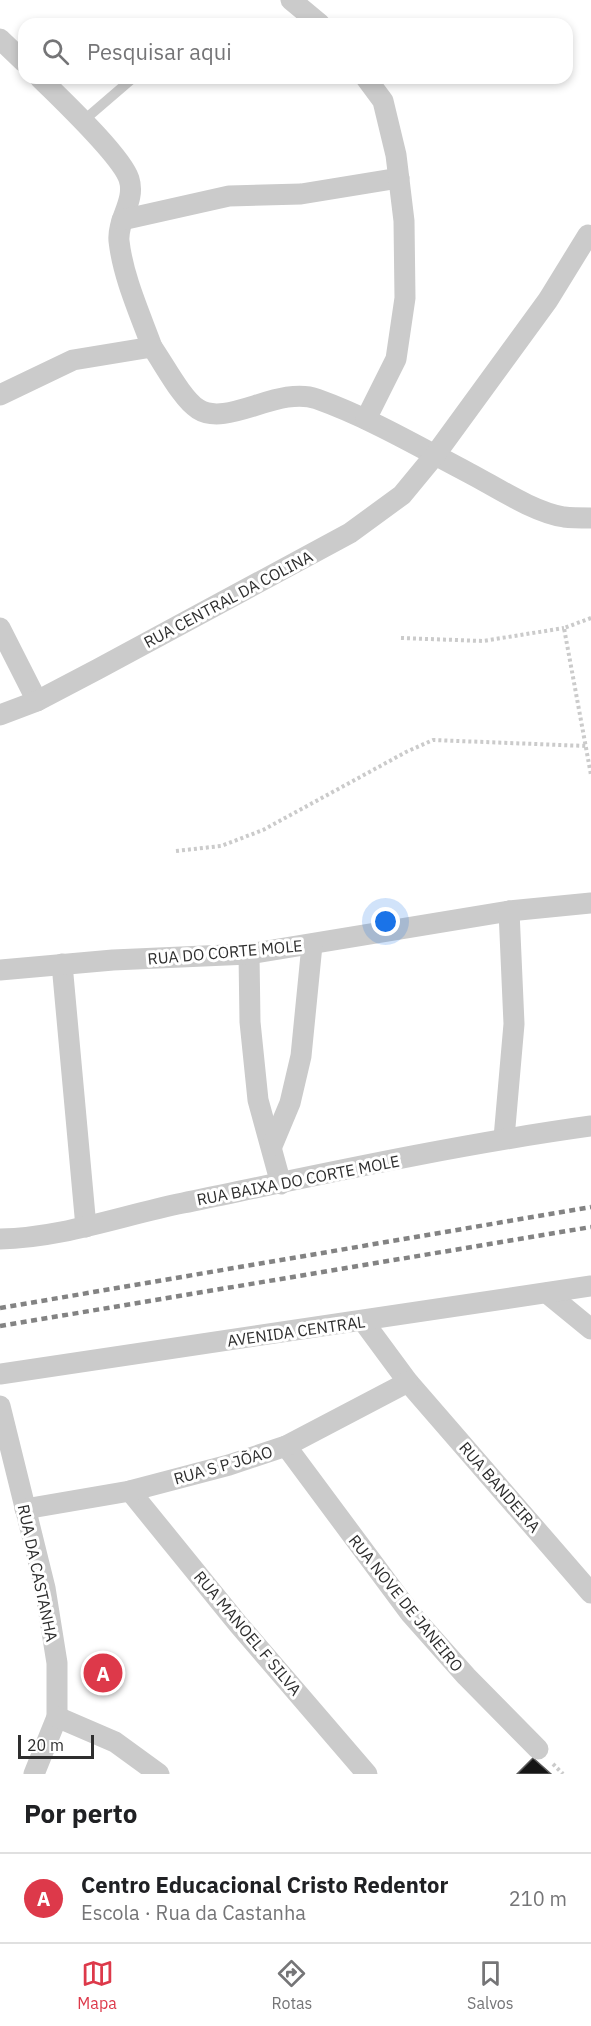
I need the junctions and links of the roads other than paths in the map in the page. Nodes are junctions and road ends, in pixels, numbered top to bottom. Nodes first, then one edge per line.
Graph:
1 (291, 0) edge
2 (313, 18) edge
3 (0, 39) edge
4 (18, 56) edge
5 (46, 84) edge
6 (126, 84) edge
7 (370, 84) edge
8 (83, 121) junction
9 (399, 178) junction
10 (122, 220) junction
11 (590, 231) edge
12 (152, 347) junction
13 (0, 395) edge
14 (366, 419) junction
15 (435, 455) junction
16 (591, 518) edge
17 (0, 628) edge
18 (37, 701) junction
19 (0, 715) edge
20 (591, 903) edge
21 (509, 911) junction
22 (312, 945) junction
23 (249, 954) junction
24 (62, 964) junction
25 (0, 970) edge
26 (591, 1126) edge
27 (504, 1138) junction
28 (272, 1146) junction
29 (280, 1184) junction
30 (86, 1227) junction
31 (3, 1239) edge
32 (591, 1286) edge
33 (547, 1293) junction
34 (363, 1321) junction
35 (591, 1329) edge
36 (0, 1374) edge
37 (408, 1382) junction
38 (0, 1406) edge
39 (286, 1446) junction
40 (130, 1491) junction
41 (25, 1509) junction
42 (591, 1593) edge
43 (57, 1717) junction
44 (538, 1749) dead end
45 (34, 1774) edge
46 (159, 1774) edge
47 (367, 1774) edge

1 - 2 street
3 - 4 street
5 - 8 street
6 - 8 lane
7 - 9 street
8 - 10 street
9 - 10 street
9 - 14 street
10 - 12 street
11 - 15 street, RUA CENTRAL DA COLINA
12 - 13 street
12 - 14 street
14 - 15 street
15 - 16 street
15 - 18 street, RUA CENTRAL DA COLINA
17 - 18 street
18 - 19 street, RUA CENTRAL DA COLINA
20 - 21 street, RUA DO CORTE MOLE
21 - 22 street, RUA DO CORTE MOLE
21 - 27 street
22 - 23 street, RUA DO CORTE MOLE
22 - 28 street
23 - 24 street, RUA DO CORTE MOLE
23 - 28 street
24 - 25 street, RUA DO CORTE MOLE
24 - 30 street
26 - 27 street, RUA BAIXA DO CORTE MOLE
27 - 29 street, RUA BAIXA DO CORTE MOLE
28 - 29 street
29 - 30 street, RUA BAIXA DO CORTE MOLE
30 - 31 street, RUA BAIXA DO CORTE MOLE
32 - 33 street, AVENIDA CENTRAL
33 - 34 street, AVENIDA CENTRAL
33 - 35 street
34 - 36 street, AVENIDA CENTRAL
34 - 37 street, RUA BANDEIRA
37 - 39 street, RUA S P JÕAO
37 - 42 street, RUA BANDEIRA
38 - 41 street, RUA DA CASTANHA
39 - 40 street, RUA S P JÕAO
39 - 44 street, RUA NOVE DE JANEIRO
40 - 41 street, RUA S P JÕAO
40 - 47 street, RUA MANOEL F SILVA
41 - 43 street, RUA DA CASTANHA
43 - 45 street, RUA DA CASTANHA
43 - 46 street

